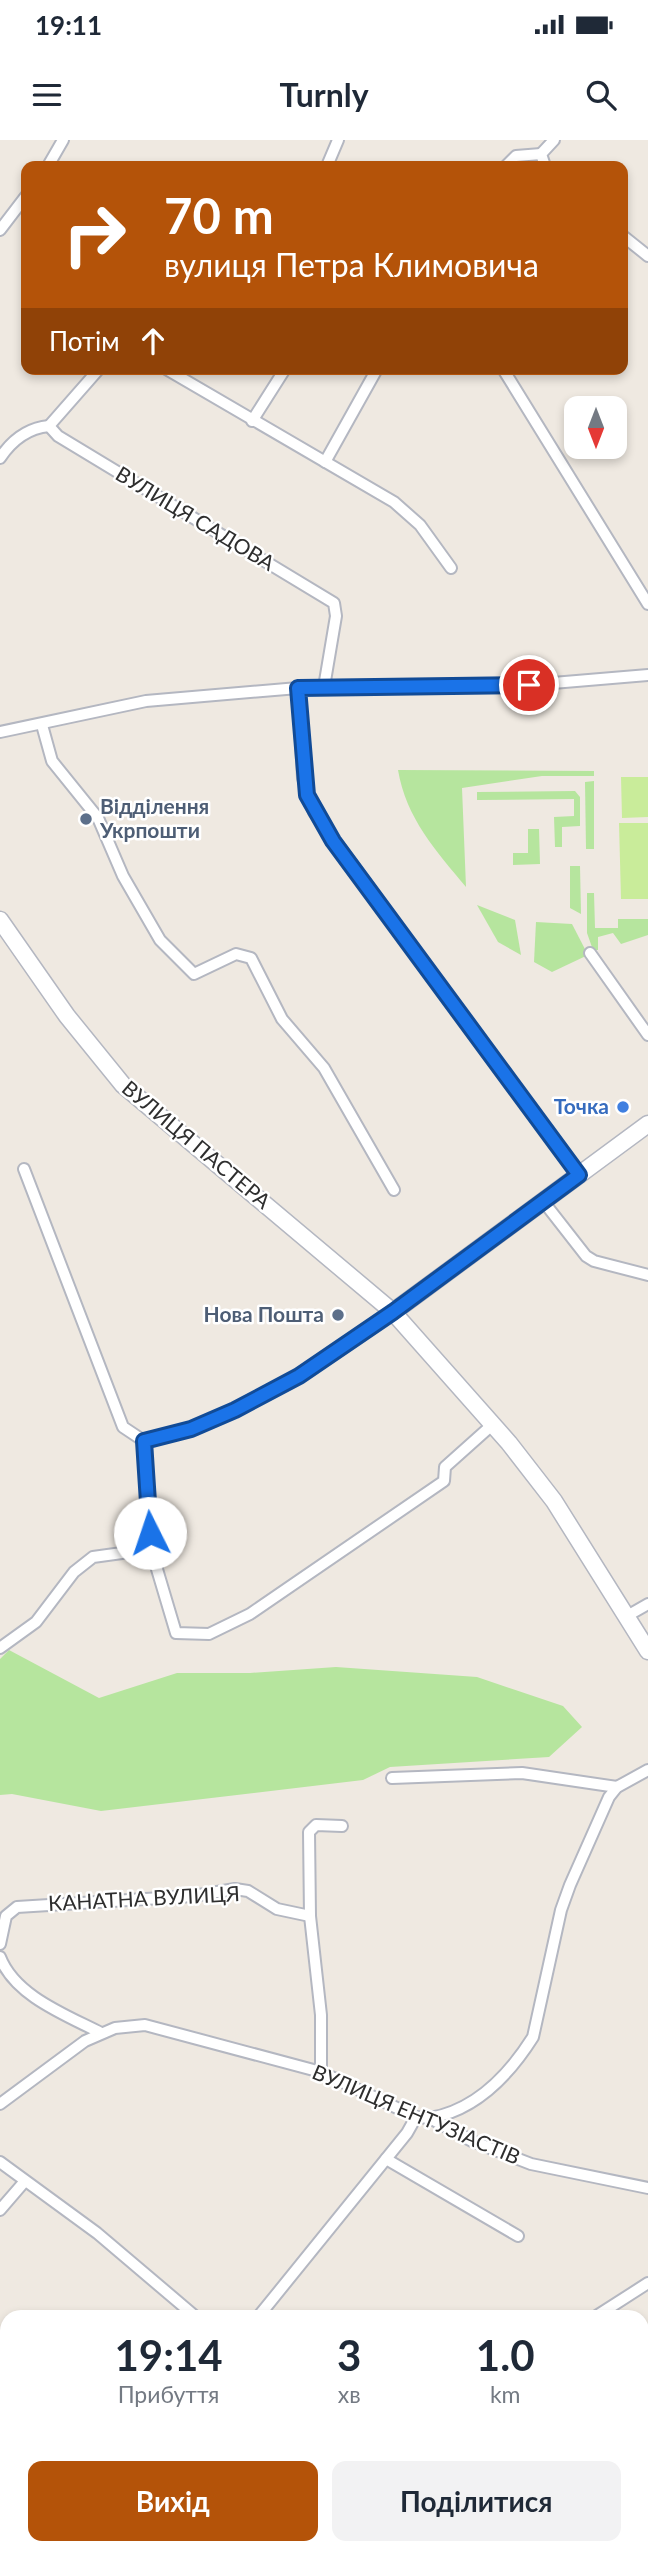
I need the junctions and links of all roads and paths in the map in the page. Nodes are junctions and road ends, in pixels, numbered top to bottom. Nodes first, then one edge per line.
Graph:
1 (63, 140) edge
2 (338, 140) edge
3 (554, 140) edge
4 (541, 154) junction
5 (51, 161) edge
6 (329, 161) edge
7 (511, 161) edge
8 (543, 161) edge
9 (21, 203) edge
10 (0, 230) edge
11 (628, 240) edge
12 (648, 256) edge
13 (94, 375) edge
14 (176, 375) edge
15 (281, 375) edge
16 (374, 375) edge
17 (507, 375) edge
18 (252, 421) junction
19 (50, 426) junction
20 (0, 458) edge
21 (325, 462) junction
22 (451, 568) dead end
23 (648, 604) edge
24 (648, 675) edge
25 (324, 687) junction
26 (298, 688) junction
27 (42, 724) junction
28 (0, 732) edge
29 (0, 920) edge
30 (590, 953) dead end
31 (648, 1035) edge
32 (648, 1124) edge
33 (24, 1169) dead end
34 (579, 1175) junction
35 (394, 1190) dead end
36 (543, 1201) junction
37 (648, 1275) edge
38 (393, 1312) junction
39 (492, 1425) junction
40 (144, 1441) junction
41 (150, 1549) junction
42 (648, 1604) edge
43 (627, 1616) junction
44 (0, 1648) edge
45 (648, 1651) edge
46 (648, 1770) edge
47 (392, 1778) dead end
48 (617, 1787) junction
49 (342, 1826) dead end
50 (310, 1916) junction
51 (0, 1944) edge
52 (0, 1957) edge
53 (101, 2033) junction
54 (321, 2072) junction
55 (0, 2104) edge
56 (416, 2117) junction
57 (430, 2118) junction
58 (386, 2159) junction
59 (0, 2162) edge
60 (25, 2182) junction
61 (648, 2188) edge
62 (0, 2210) edge
63 (518, 2236) dead end
64 (648, 2283) edge
65 (188, 2310) edge
66 (267, 2310) edge
67 (606, 2310) edge

1 - 5 street
2 - 6 street
3 - 4 street
4 - 7 street
4 - 8 street
9 - 10 street
11 - 12 street
13 - 19 street
14 - 18 street
15 - 18 street
16 - 21 street
17 - 23 street
18 - 21 street
19 - 20 street
19 - 25 street, ВУЛИЦЯ САДОВА
21 - 22 street
24 - 25 street
25 - 26 street
26 - 27 street
26 - 34 street
27 - 28 street
27 - 35 street
29 - 38 street, ВУЛИЦЯ ПАСТЕРА
30 - 31 street
32 - 34 street
33 - 40 street
34 - 36 street
36 - 37 street
36 - 38 street
38 - 39 street, ВУЛИЦЯ ПАСТЕРА
38 - 40 street
39 - 41 street
39 - 43 street, ВУЛИЦЯ ПАСТЕРА
40 - 41 street
41 - 44 street
42 - 43 street
43 - 45 street, ВУЛИЦЯ ПАСТЕРА
46 - 48 street
47 - 48 street
48 - 57 street
49 - 50 street
50 - 51 street, КАНАТНА ВУЛИЦЯ
50 - 54 street
52 - 53 street
53 - 54 street, ВУЛИЦЯ ЕНТУЗІАСТІВ
53 - 55 street, ВУЛИЦЯ ЕНТУЗІАСТІВ
54 - 56 street, ВУЛИЦЯ ЕНТУЗІАСТІВ
56 - 57 street, ВУЛИЦЯ ЕНТУЗІАСТІВ
56 - 58 street
57 - 61 street, ВУЛИЦЯ ЕНТУЗІАСТІВ
58 - 63 street
58 - 66 street
59 - 60 street
60 - 62 street
60 - 65 street
64 - 67 street

